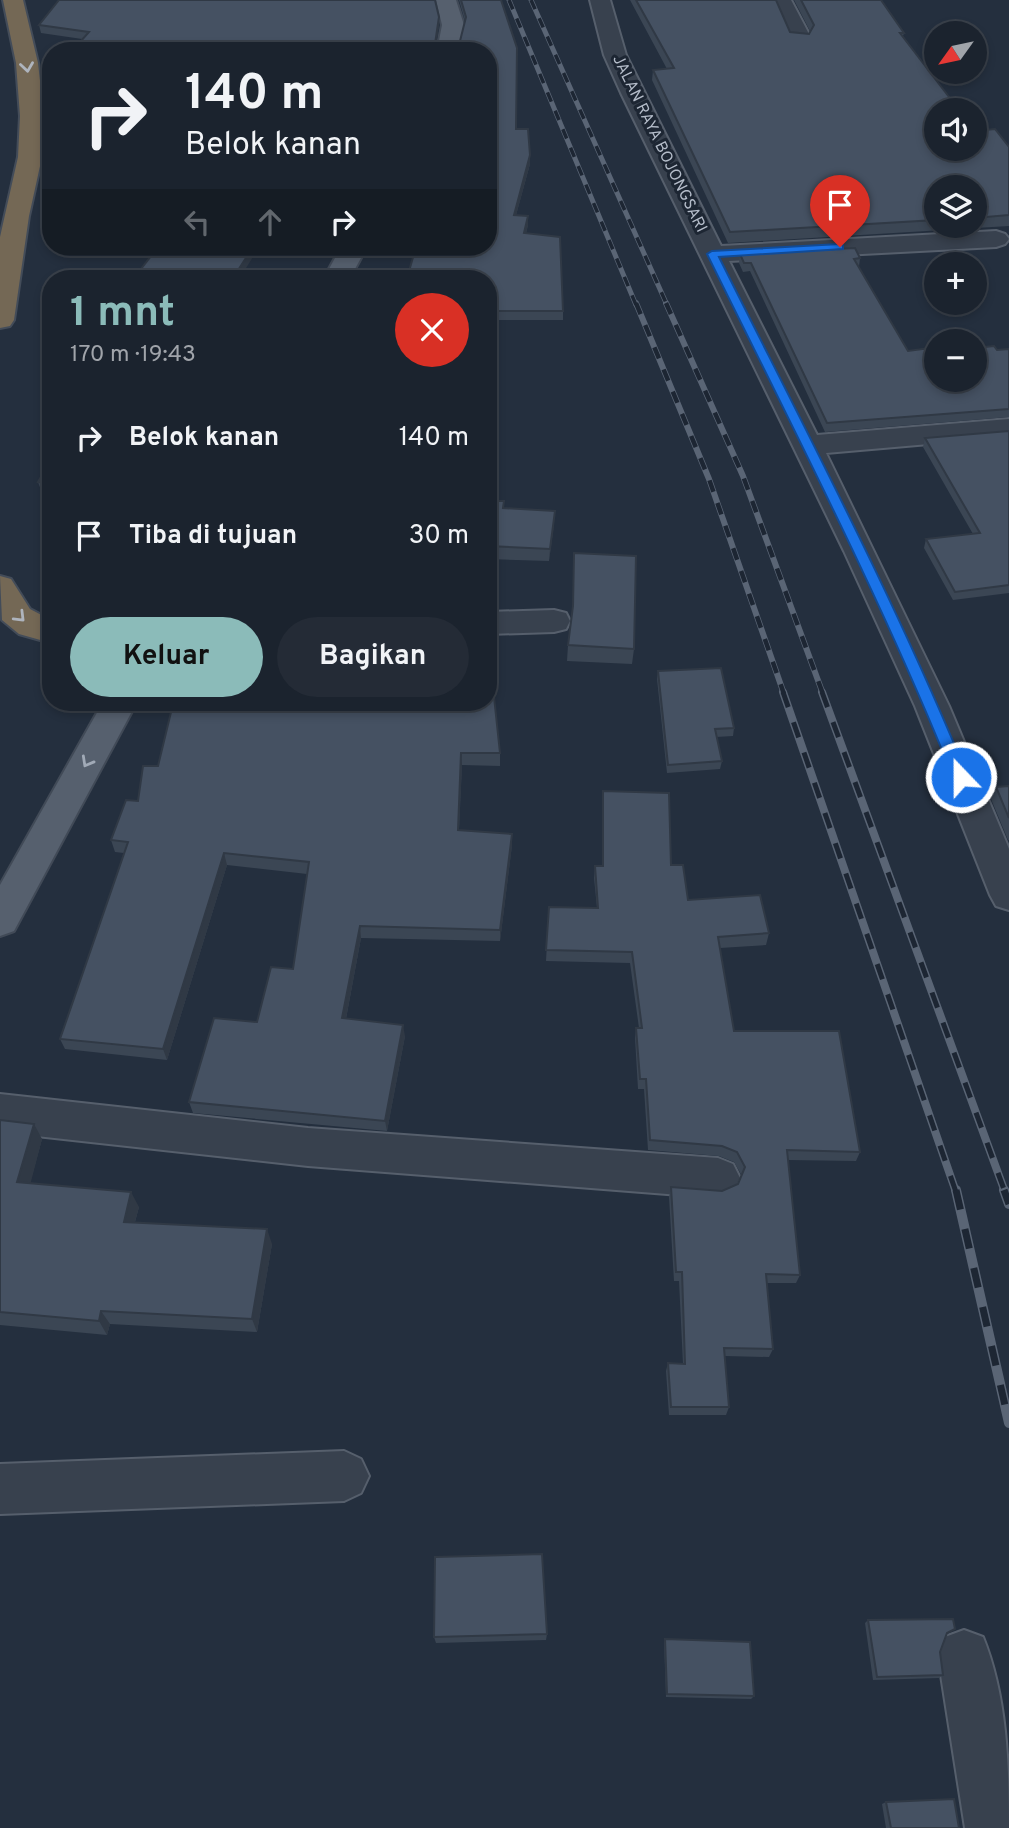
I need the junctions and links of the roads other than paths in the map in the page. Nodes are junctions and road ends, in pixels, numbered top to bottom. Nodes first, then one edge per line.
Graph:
1 (13, 0) edge
2 (446, 0) edge
3 (600, 0) edge
4 (782, 0) edge
5 (799, 36) edge
6 (451, 42) edge
7 (996, 239) dead end
8 (712, 254) junction
9 (0, 320) edge
10 (1009, 428) edge
11 (807, 445) junction
12 (0, 587) edge
13 (554, 621) dead end
14 (497, 623) edge
15 (42, 630) edge
16 (115, 711) edge
17 (1009, 895) edge
18 (0, 920) edge
19 (0, 1113) edge
20 (718, 1178) dead end
21 (344, 1476) dead end
22 (0, 1489) edge
23 (964, 1656) dead end
24 (993, 1828) edge

1 -> 9 highway
2 - 6 main road
3 - 8 street, JALAN RAYA BOJONGSARI
4 - 5 street
7 - 8 street
8 - 11 street, JALAN RAYA BOJONGSARI
10 - 11 street
11 - 17 street, JALAN RAYA BOJONGSARI
12 -> 15 highway
13 - 14 street
16 -> 18 main road
19 - 20 street
21 - 22 street
23 - 24 street

